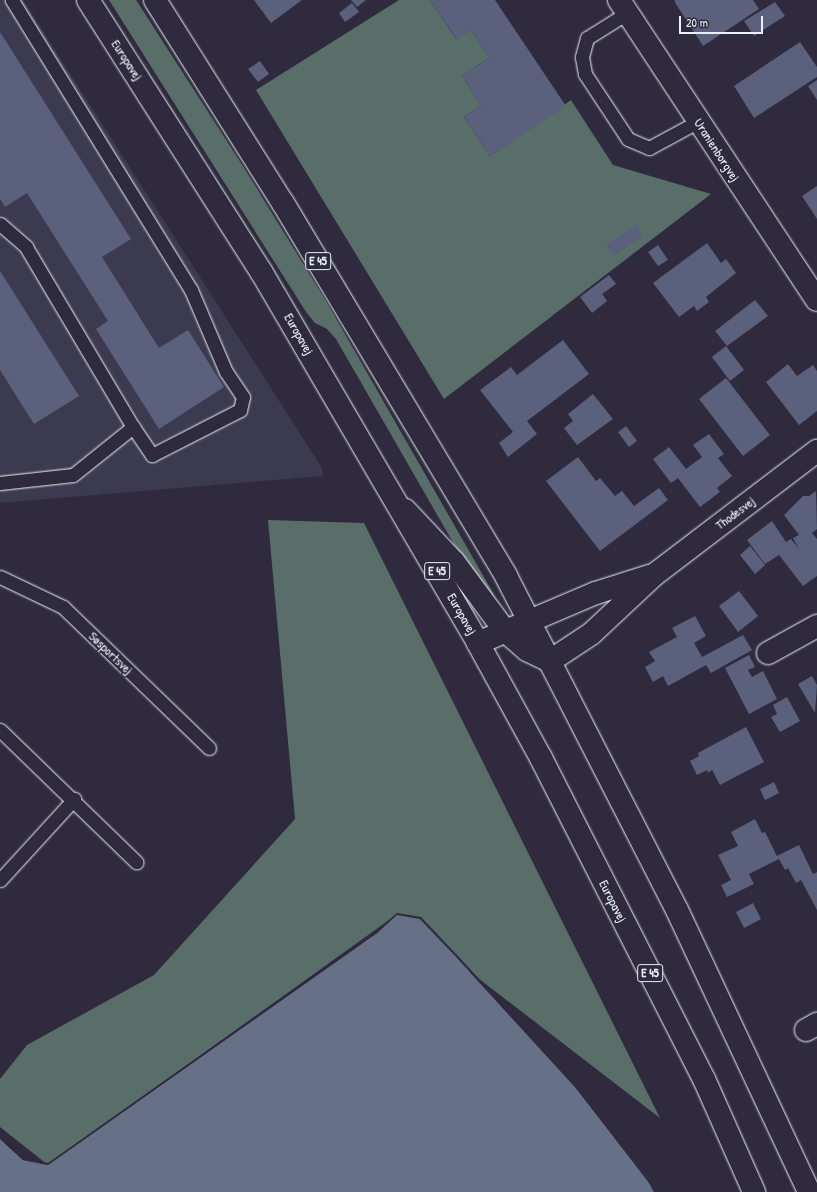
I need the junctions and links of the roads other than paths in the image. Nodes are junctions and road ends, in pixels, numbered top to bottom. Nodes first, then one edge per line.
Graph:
1 (12, 0) edge
2 (88, 0) edge
3 (155, 0) edge
4 (623, 6) edge
5 (698, 121) junction
6 (0, 224) edge
7 (817, 300) edge
8 (133, 427) junction
9 (817, 450) edge
10 (0, 483) edge
11 (396, 500) junction
12 (654, 575) junction
13 (0, 577) edge
14 (529, 621) junction
15 (817, 626) edge
16 (505, 631) junction
17 (478, 643) junction
18 (768, 653) dead end
19 (550, 661) junction
20 (0, 730) edge
21 (209, 748) dead end
22 (74, 799) junction
23 (136, 862) dead end
24 (0, 880) edge
25 (754, 1192) edge
26 (809, 1192) edge

1 - 8 lane
2 - 11 main road, Europavej / E 45
3 - 14 main road, E 45
4 - 5 main road, Uranienborgvej
4 - 5 lane
5 - 7 main road, Uranienborgvej
6 - 8 lane
8 - 10 lane
9 - 12 main road, Thodesvej
11 - 16 main road
11 - 17 main road, Europavej / E 45
12 - 14 main road, Thodesvej
12 - 19 main road, Thodesvej
13 - 21 lane, Søsportsvej
14 - 16 main road, Thodesvej
14 - 19 main road, E 45
15 - 18 main road
16 - 17 main road, Thodesvej
16 - 19 main road
17 - 25 main road, Europavej / E 45
19 - 26 main road, E 45
20 - 22 lane
22 - 23 lane
22 - 24 lane

